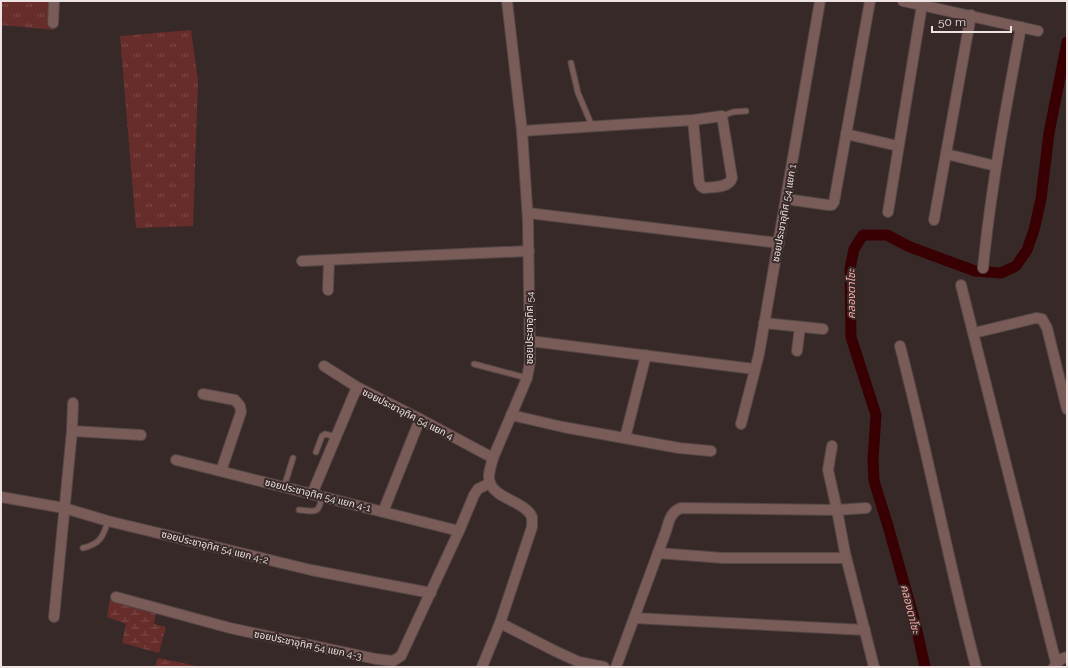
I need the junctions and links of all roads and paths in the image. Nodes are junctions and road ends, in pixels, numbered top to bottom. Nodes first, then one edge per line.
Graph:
1 (54, 1) edge
2 (507, 1) edge
3 (820, 1) edge
4 (870, 1) edge
5 (903, 1) edge
6 (922, 5) junction
7 (971, 15) junction
8 (52, 23) dead end
9 (1021, 27) junction
10 (1038, 31) dead end
11 (571, 63) dead end
12 (746, 111) dead end
13 (722, 116) junction
14 (693, 120) junction
15 (592, 127) junction
16 (522, 131) junction
17 (846, 134) junction
18 (898, 146) junction
19 (946, 154) junction
20 (996, 166) junction
21 (786, 199) junction
22 (888, 212) dead end
23 (528, 213) junction
24 (934, 220) dead end
25 (778, 243) junction
26 (528, 251) junction
27 (329, 260) junction
28 (302, 261) dead end
29 (983, 268) dead end
30 (962, 285) dead end
31 (328, 290) dead end
32 (764, 322) junction
33 (800, 327) junction
34 (823, 330) dead end
35 (974, 333) junction
36 (530, 341) junction
37 (900, 346) dead end
38 (797, 351) dead end
39 (646, 355) junction
40 (474, 364) dead end
41 (324, 366) dead end
42 (754, 369) junction
43 (527, 378) junction
44 (357, 387) junction
45 (203, 394) dead end
46 (73, 403) dead end
47 (1067, 409) edge
48 (511, 415) junction
49 (420, 419) junction
50 (741, 424) dead end
51 (72, 431) junction
52 (141, 435) dead end
53 (336, 437) junction
54 (625, 438) junction
55 (832, 446) dead end
56 (711, 451) dead end
57 (316, 452) dead end
58 (293, 458) dead end
59 (493, 458) junction
60 (176, 460) dead end
61 (221, 471) junction
62 (490, 483) junction
63 (284, 487) junction
64 (317, 495) junction
65 (1, 497) edge
66 (64, 508) junction
67 (866, 508) dead end
68 (299, 510) dead end
69 (837, 510) junction
70 (384, 512) junction
71 (108, 521) junction
72 (460, 531) junction
73 (83, 548) dead end
74 (658, 553) junction
75 (846, 558) junction
76 (431, 593) junction
77 (116, 597) dead end
78 (54, 617) dead end
79 (634, 618) junction
80 (500, 623) junction
81 (865, 630) junction
82 (1067, 657) edge
83 (1055, 665) edge
84 (482, 667) edge
85 (604, 667) edge
86 (616, 667) edge
87 (874, 667) edge
88 (976, 667) edge

1 - 8 street
2 - 16 street, ซอยประชาอุทิศ 54
3 - 21 street, ซอยประชาอุทิศ 54 แยก 1
4 - 17 street
5 - 6 street
6 - 7 street
6 - 18 street
7 - 9 street
7 - 19 street
9 - 10 street
9 - 20 street
11 - 15 lane
12 - 13 lane
13 - 14 street
13 - 14 street
14 - 15 street
15 - 16 street
16 - 23 street, ซอยประชาอุทิศ 54
17 - 18 street
17 - 21 street
18 - 22 street
19 - 20 street
19 - 24 street
20 - 29 street
21 - 25 street, ซอยประชาอุทิศ 54 แยก 1
23 - 25 street
23 - 26 street, ซอยประชาอุทิศ 54
25 - 32 street, ซอยประชาอุทิศ 54 แยก 1
26 - 27 street
26 - 36 street, ซอยประชาอุทิศ 54
27 - 28 street
27 - 31 street
30 - 35 street
32 - 33 street
32 - 42 street, ซอยประชาอุทิศ 54 แยก 1
33 - 34 street
33 - 38 street
35 - 47 street
35 - 83 street
36 - 39 street
36 - 43 street, ซอยประชาอุทิศ 54
37 - 88 street
39 - 42 street
39 - 54 street
40 - 43 lane
41 - 44 street, ซอยประชาอุทิศ 54 แยก 4
42 - 50 street, ซอยประชาอุทิศ 54 แยก 1
43 - 48 street, ซอยประชาอุทิศ 54
44 - 49 street, ซอยประชาอุทิศ 54 แยก 4
44 - 53 street
45 - 61 street
46 - 51 street
48 - 54 street
48 - 59 street, ซอยประชาอุทิศ 54
49 - 59 street, ซอยประชาอุทิศ 54 แยก 4
49 - 70 street
51 - 52 street
51 - 66 street
53 - 57 lane
53 - 64 street
54 - 56 street
55 - 69 street
58 - 63 lane
59 - 62 street, ซอยประชาอุทิศ 54
60 - 61 street, ซอยประชาอุทิศ 54 แยก 4-1
61 - 63 street, ซอยประชาอุทิศ 54 แยก 4-1
62 - 72 street, ซอยประชาอุทิศ 54 แยก 4-3
62 - 80 street
63 - 64 street, ซอยประชาอุทิศ 54 แยก 4-1
64 - 68 lane
64 - 70 street, ซอยประชาอุทิศ 54 แยก 4-1
65 - 66 street, ซอยประชาอุทิศ 54 แยก 4-2
66 - 71 street, ซอยประชาอุทิศ 54 แยก 4-2
66 - 78 street
67 - 69 street
69 - 74 street
69 - 75 street
70 - 72 street, ซอยประชาอุทิศ 54 แยก 4-1
71 - 73 lane
71 - 76 street, ซอยประชาอุทิศ 54 แยก 4-2
72 - 76 street, ซอยประชาอุทิศ 54 แยก 4-3
74 - 75 street
74 - 79 street
75 - 81 street
76 - 77 street, ซอยประชาอุทิศ 54 แยก 4-3
79 - 81 street
79 - 86 street
80 - 84 street
80 - 85 street
81 - 87 street
82 - 83 street

